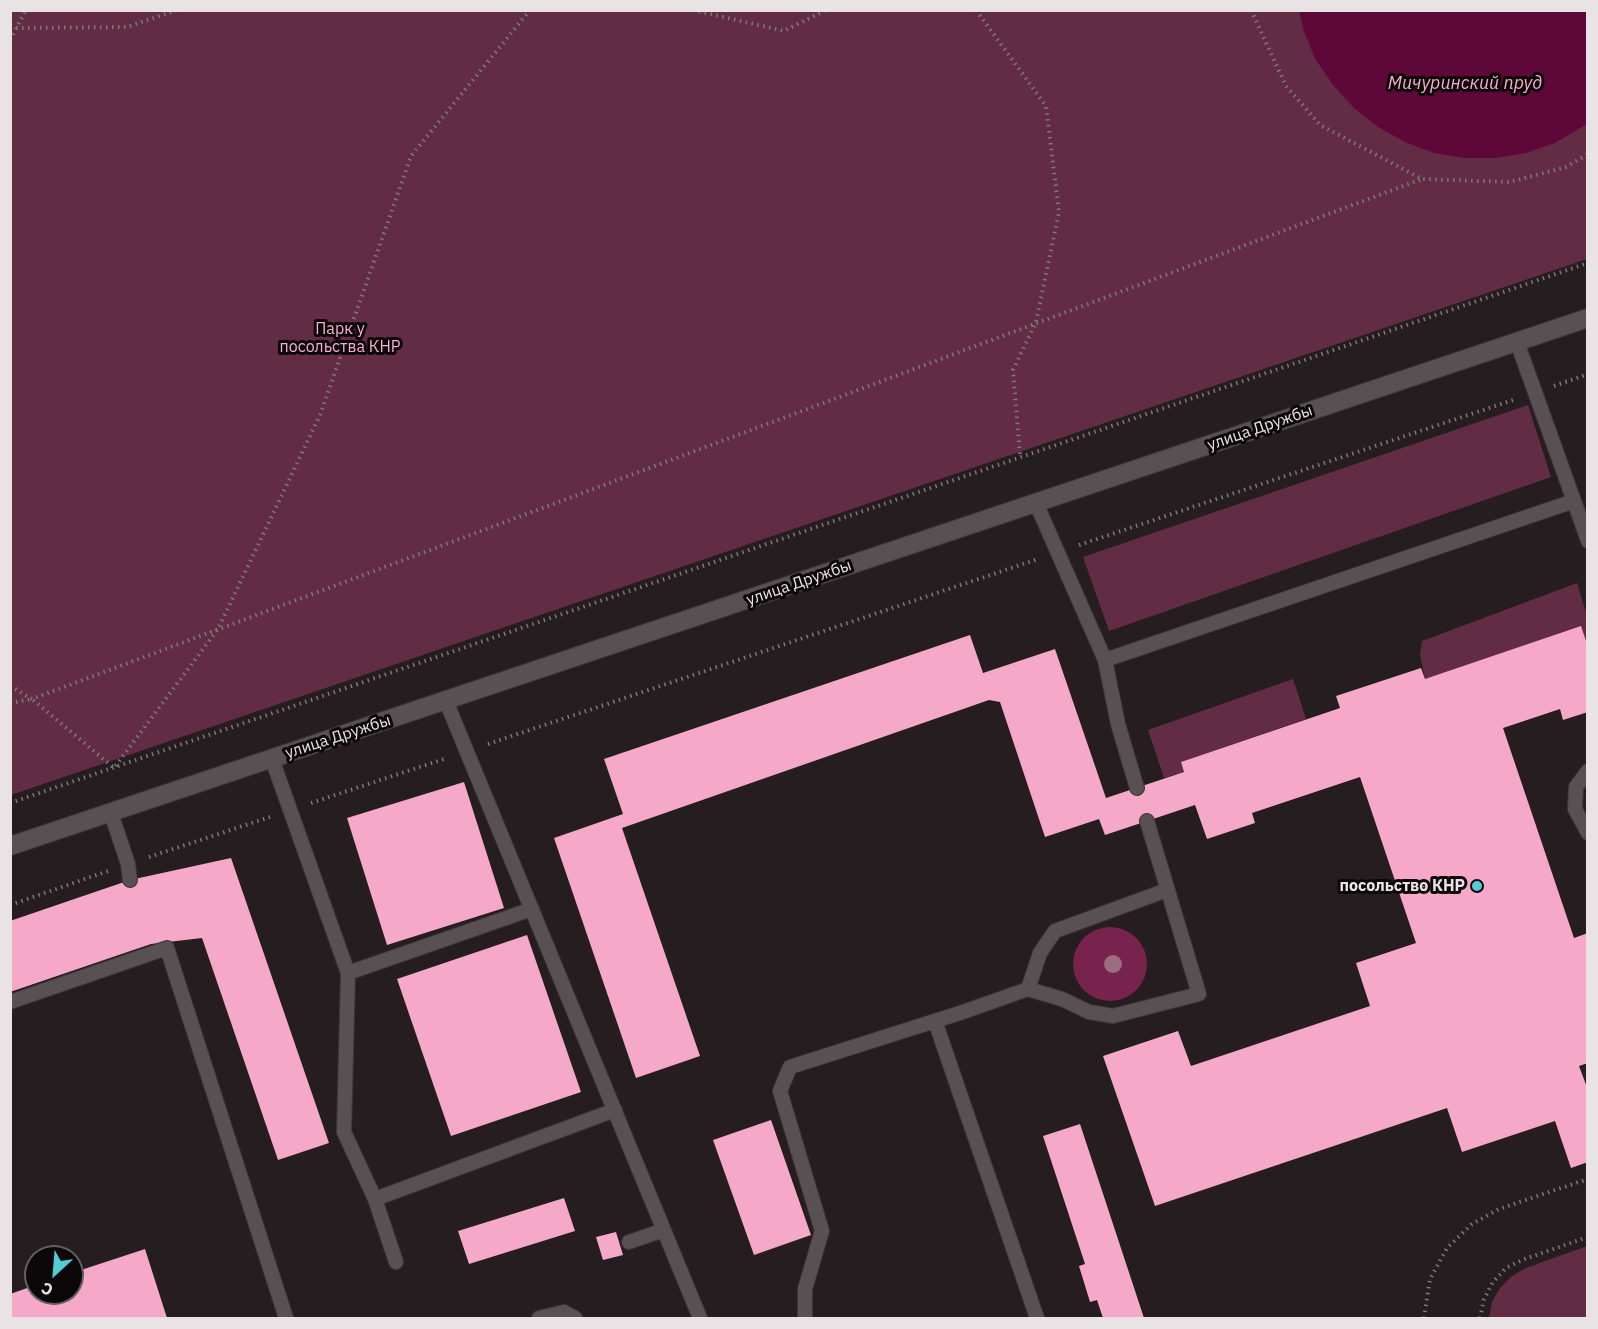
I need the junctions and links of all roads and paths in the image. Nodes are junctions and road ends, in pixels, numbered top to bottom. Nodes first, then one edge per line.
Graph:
1 (26, 10) edge
2 (177, 10) edge
3 (530, 10) edge
4 (693, 10) edge
5 (826, 10) edge
6 (976, 10) edge
7 (1251, 10) edge
8 (10, 28) edge
9 (18, 28) junction
10 (10, 40) edge
11 (1587, 154) edge
12 (1422, 179) junction
13 (1587, 263) edge
14 (1587, 318) edge
15 (1036, 322) junction
16 (1516, 342) junction
17 (1587, 374) edge
18 (1535, 392) junction
19 (1020, 455) junction
20 (1574, 501) junction
21 (1036, 503) junction
22 (1587, 541) edge
23 (1058, 553) junction
24 (218, 629) junction
25 (1105, 660) junction
26 (10, 686) edge
27 (32, 699) junction
28 (446, 701) junction
29 (10, 703) edge
30 (466, 751) junction
31 (272, 759) junction
32 (114, 768) junction
33 (1587, 771) edge
34 (1137, 788) dead end
35 (10, 803) edge
36 (290, 810) junction
37 (111, 813) junction
38 (1147, 821) dead end
39 (1587, 833) edge
40 (10, 846) edge
41 (128, 864) junction
42 (130, 880) dead end
43 (1167, 890) junction
44 (10, 905) edge
45 (532, 909) junction
46 (348, 973) junction
47 (1029, 989) junction
48 (10, 1002) edge
49 (934, 1021) junction
50 (615, 1110) junction
51 (1587, 1179) edge
52 (375, 1199) junction
53 (664, 1230) junction
54 (1587, 1237) edge
55 (629, 1242) dead end
56 (396, 1262) dead end
57 (286, 1318) edge
58 (539, 1318) edge
59 (575, 1318) edge
60 (700, 1318) edge
61 (806, 1318) edge
62 (1037, 1318) edge
63 (1424, 1318) edge
64 (1480, 1318) edge

1 - 9 path
2 - 9 path
3 - 24 path
4 - 5 path
6 - 15 path
7 - 12 path
8 - 9 path
9 - 10 path
11 - 12 path
12 - 15 path
13 - 19 path
14 - 16 street, улица Дружбы
15 - 19 path
15 - 24 path
16 - 18 lane
16 - 21 street, улица Дружбы
17 - 18 path
18 - 20 lane
18 - 23 path
19 - 32 path
20 - 22 lane
20 - 25 lane
21 - 23 lane
21 - 28 street, улица Дружбы
23 - 25 lane
23 - 30 path
24 - 27 path
24 - 32 path
25 - 34 lane
26 - 27 path
27 - 29 path
27 - 32 path
28 - 30 lane
28 - 31 street, улица Дружбы
30 - 36 path
30 - 45 lane
31 - 36 lane
31 - 37 street, улица Дружбы
32 - 35 path
33 - 39 lane
36 - 41 path
36 - 46 lane
37 - 40 street, улица Дружбы
37 - 41 lane
38 - 43 lane
41 - 42 lane
41 - 44 path
43 - 47 lane
43 - 47 lane
45 - 46 lane
45 - 50 lane
46 - 52 lane
47 - 49 lane
48 - 57 lane
49 - 61 lane
49 - 62 lane
50 - 52 lane
50 - 53 lane
51 - 63 path
52 - 56 lane
53 - 55 lane
53 - 60 lane
54 - 64 path
58 - 59 lane

